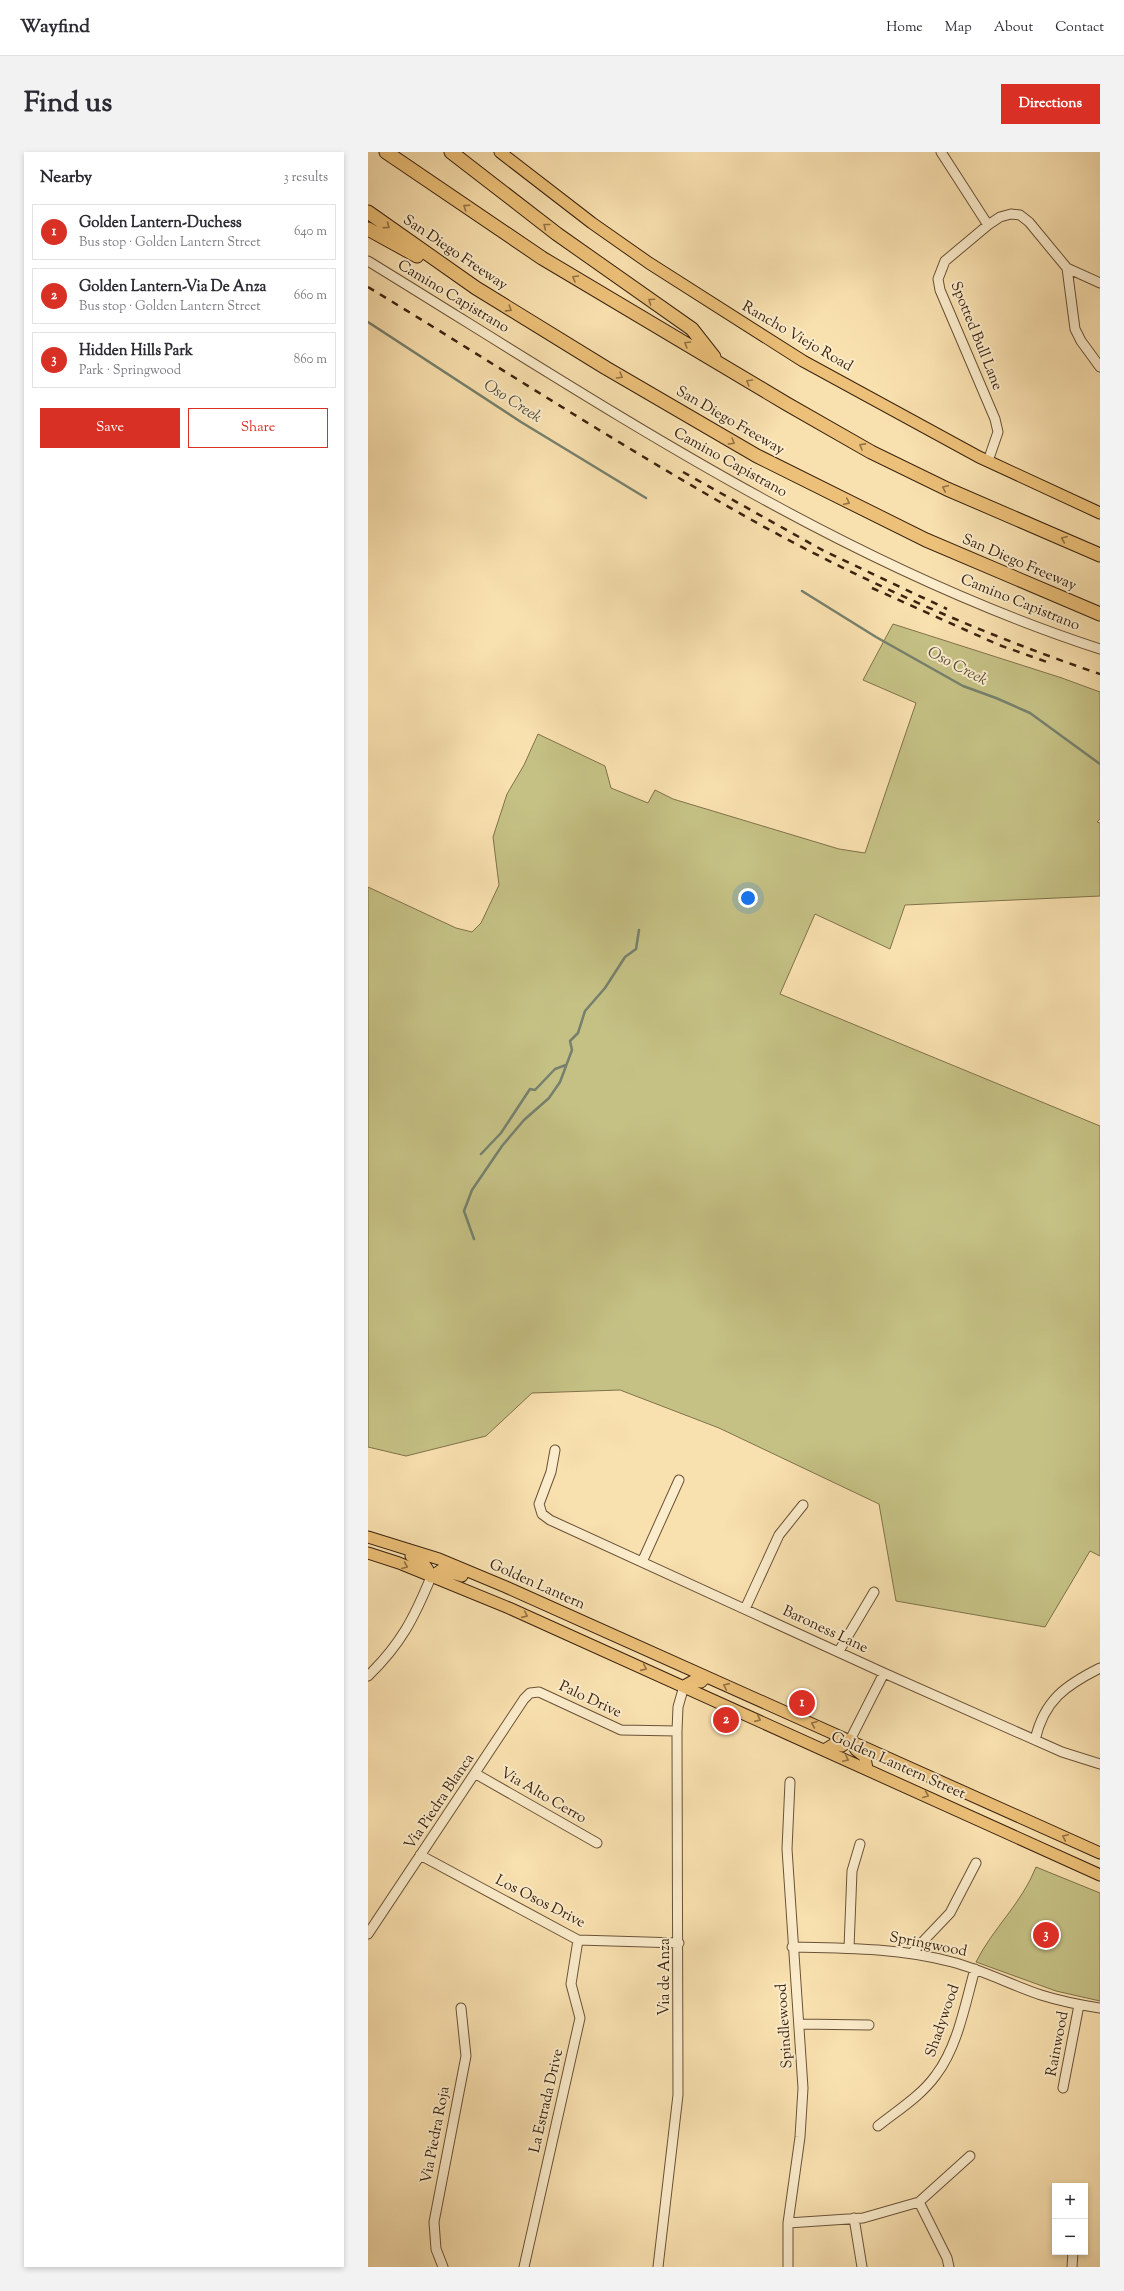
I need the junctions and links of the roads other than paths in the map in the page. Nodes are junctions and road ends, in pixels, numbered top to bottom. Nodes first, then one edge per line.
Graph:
1 (386, 152) edge
2 (451, 152) edge
3 (500, 152) edge
4 (941, 152) edge
5 (368, 212) edge
6 (988, 225) junction
7 (368, 230) edge
8 (368, 261) edge
9 (1067, 268) junction
10 (461, 279) junction
11 (1100, 283) edge
12 (720, 365) junction
13 (1100, 367) edge
14 (988, 461) junction
15 (1100, 513) edge
16 (1100, 555) edge
17 (1100, 614) edge
18 (1100, 649) edge
19 (556, 1450) dead end
20 (679, 1480) dead end
21 (803, 1505) dead end
22 (368, 1537) edge
23 (368, 1553) edge
24 (642, 1562) junction
25 (431, 1577) junction
26 (506, 1587) junction
27 (874, 1592) dead end
28 (745, 1609) junction
29 (839, 1651) junction
30 (668, 1661) junction
31 (1100, 1668) edge
32 (690, 1669) joint
33 (884, 1673) junction
34 (368, 1676) edge
35 (706, 1677) junction
36 (684, 1686) junction
37 (539, 1692) joint
38 (678, 1731) junction
39 (850, 1740) junction
40 (1035, 1740) junction
41 (824, 1750) junction
42 (1100, 1764) edge
43 (867, 1769) junction
44 (476, 1774) junction
45 (790, 1782) dead end
46 (597, 1843) dead end
47 (860, 1844) dead end
48 (1100, 1853) edge
49 (420, 1855) junction
50 (976, 1863) dead end
51 (1100, 1874) edge
52 (368, 1934) edge
53 (578, 1940) junction
54 (679, 1943) junction
55 (792, 1947) junction
56 (849, 1948) junction
57 (912, 1953) junction
58 (975, 1969) junction
59 (1080, 2005) junction
60 (461, 2008) dead end
61 (1100, 2008) edge
62 (799, 2024) junction
63 (869, 2025) dead end
64 (1063, 2088) dead end
65 (878, 2126) dead end
66 (970, 2156) dead end
67 (919, 2202) junction
68 (854, 2218) junction
69 (788, 2223) junction
70 (1073, 2255) edge
71 (443, 2267) edge
72 (524, 2267) edge
73 (658, 2267) edge
74 (788, 2267) edge
75 (862, 2267) edge
76 (950, 2267) edge
77 (1072, 2267) edge

12 -> 1 highway
12 -> 2 highway
3 - 14 main road, Rancho Viejo Road
4 - 6 street
5 -> 10 highway, San Diego Freeway
6 - 9 street, Spotted Bull Lane
6 - 14 street, Spotted Bull Lane
7 - 10 highway
8 - 18 street, Camino Capistrano
9 - 11 street, Spotted Bull Lane
9 - 13 street
10 -> 17 highway, San Diego Freeway
16 -> 12 highway
14 - 15 main road, Rancho Viejo Road
19 - 24 street, Baroness Lane
20 - 24 street
21 - 28 street
22 - 25 main road
22 - 26 main road, Golden Lantern
23 -> 25 main road
24 - 28 street, Baroness Lane
25 - 26 main road
25 - 34 street
25 -> 36 main road
26 - 30 main road, Golden Lantern
27 - 29 street
28 - 29 street, Baroness Lane
29 - 33 street, Baroness Lane
30 - 32 main road, Golden Lantern
30 - 36 main road
31 - 40 street
32 - 35 main road, Golden Lantern Street
33 - 39 street
33 - 40 street, Baroness Lane
35 - 36 main road
39 -> 35 main road, Golden Lantern Street
36 - 38 street, Via de Anza
36 -> 41 main road, Golden Lantern Street
37 - 38 street, Palo Drive
37 - 44 street, Via Piedra Blanca
38 - 54 street, Via de Anza
39 - 41 main road
39 - 43 main road
48 -> 39 main road, Golden Lantern Street
40 - 42 street, Baroness Lane
41 -> 43 main road, Golden Lantern Street
43 -> 51 main road, Golden Lantern Street
44 - 46 street, Via Alto Cerro
44 - 49 street, Via Piedra Blanca
45 - 55 street, Spindlewood
47 - 56 street
49 - 52 street, Via Piedra Blanca
49 - 53 street, Los Osos Drive
50 - 57 street
53 - 54 street, Los Osos Drive
53 - 72 street, La Estrada Drive
54 - 73 street, Via de Anza
55 - 56 street, Springwood
55 - 62 street, Spindlewood
56 - 57 street, Springwood
57 - 58 street, Springwood
58 - 59 street, Springwood
58 - 65 street, Shadywood
59 - 61 street, Springwood
59 - 64 street, Rainwood
60 - 71 street, Via Piedra Roja
62 - 63 street
62 - 69 street, Spindlewood
66 - 67 street
67 - 68 street
67 - 76 street
68 - 69 street
68 - 75 street
69 - 74 street, Spindlewood
70 - 77 street

